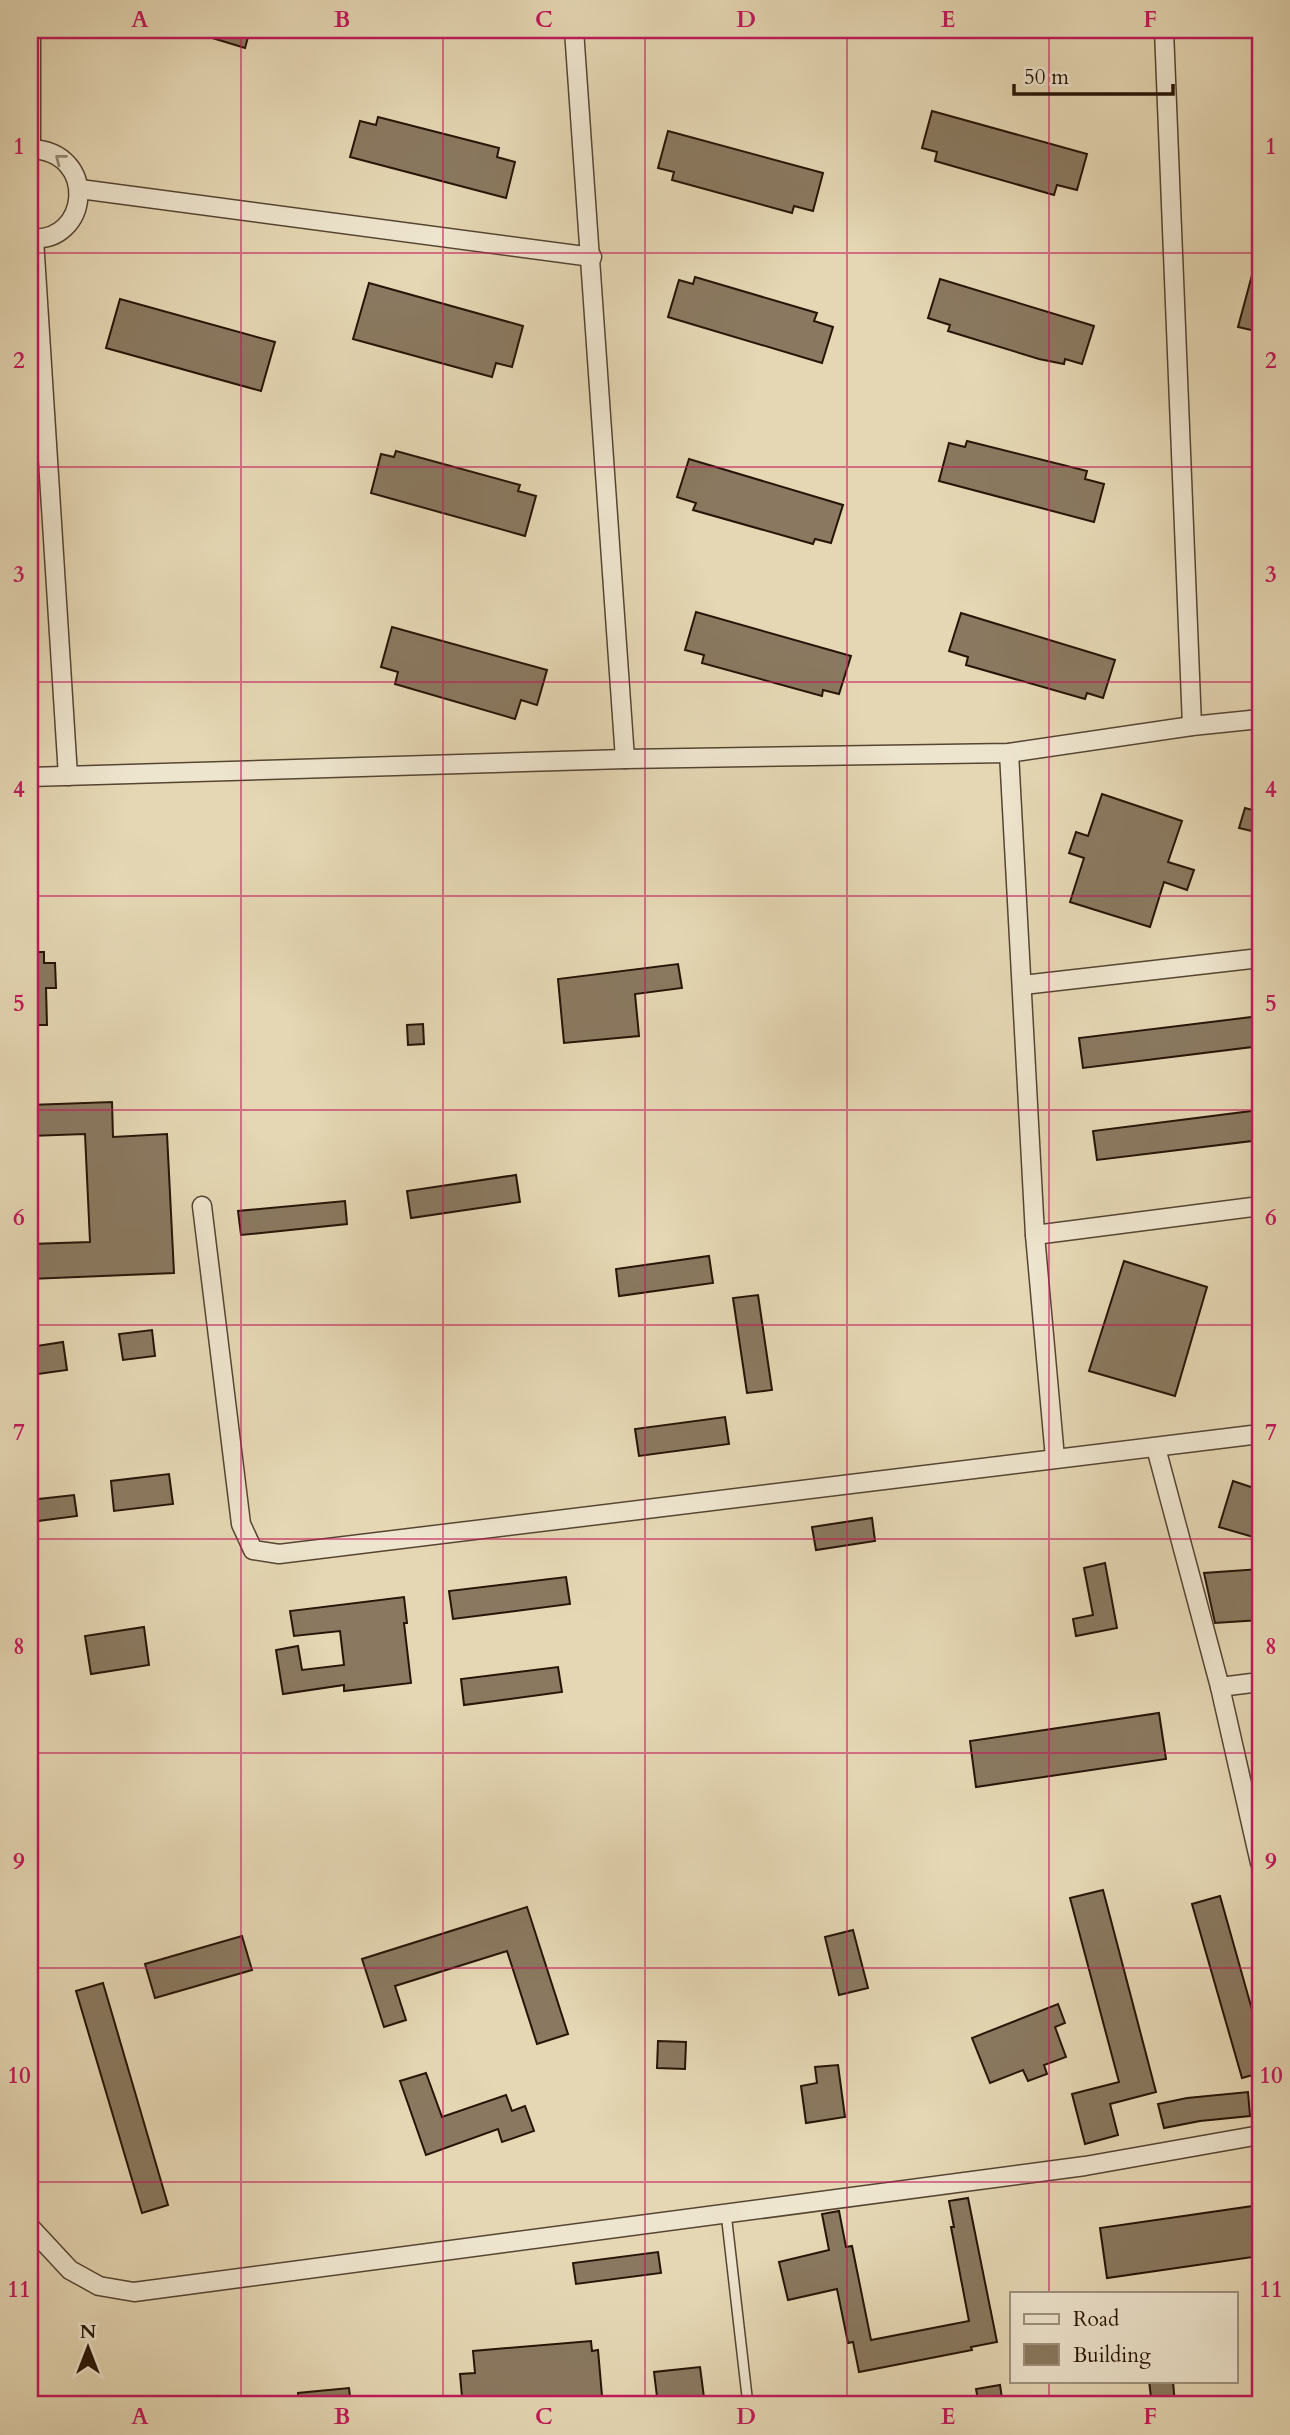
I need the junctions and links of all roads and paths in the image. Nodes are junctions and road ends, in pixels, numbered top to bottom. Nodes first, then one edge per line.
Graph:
1 (31, 30) edge
2 (574, 30) edge
3 (1164, 30) edge
4 (30, 148) edge
5 (80, 189) junction
6 (32, 238) edge
7 (592, 257) junction
8 (1260, 719) edge
9 (1192, 726) junction
10 (1009, 753) junction
11 (625, 759) junction
12 (68, 776) junction
13 (30, 777) edge
14 (1260, 958) edge
15 (1023, 985) junction
16 (202, 1206) dead end
17 (1260, 1206) edge
18 (1035, 1235) junction
19 (1260, 1434) edge
20 (1156, 1448) junction
21 (1055, 1458) junction
22 (1260, 1682) edge
23 (1220, 1688) junction
24 (1260, 1863) edge
25 (1260, 2135) edge
26 (726, 2213) junction
27 (30, 2227) edge
28 (748, 2405) edge

1 - 4 street
2 - 7 street
3 - 9 street
5 -> 4 street
5 - 6 street
5 - 7 street
6 - 12 street
7 - 11 street
8 - 9 street
9 - 10 street
10 - 11 street
10 - 15 street
11 - 12 street
12 - 13 street
14 - 15 street
15 - 18 street
16 - 21 street
17 - 18 street
18 - 21 street
19 - 20 street
20 - 21 street
20 - 23 street
22 - 23 street
23 - 24 street
25 - 26 street
26 - 27 street
26 - 28 lane

